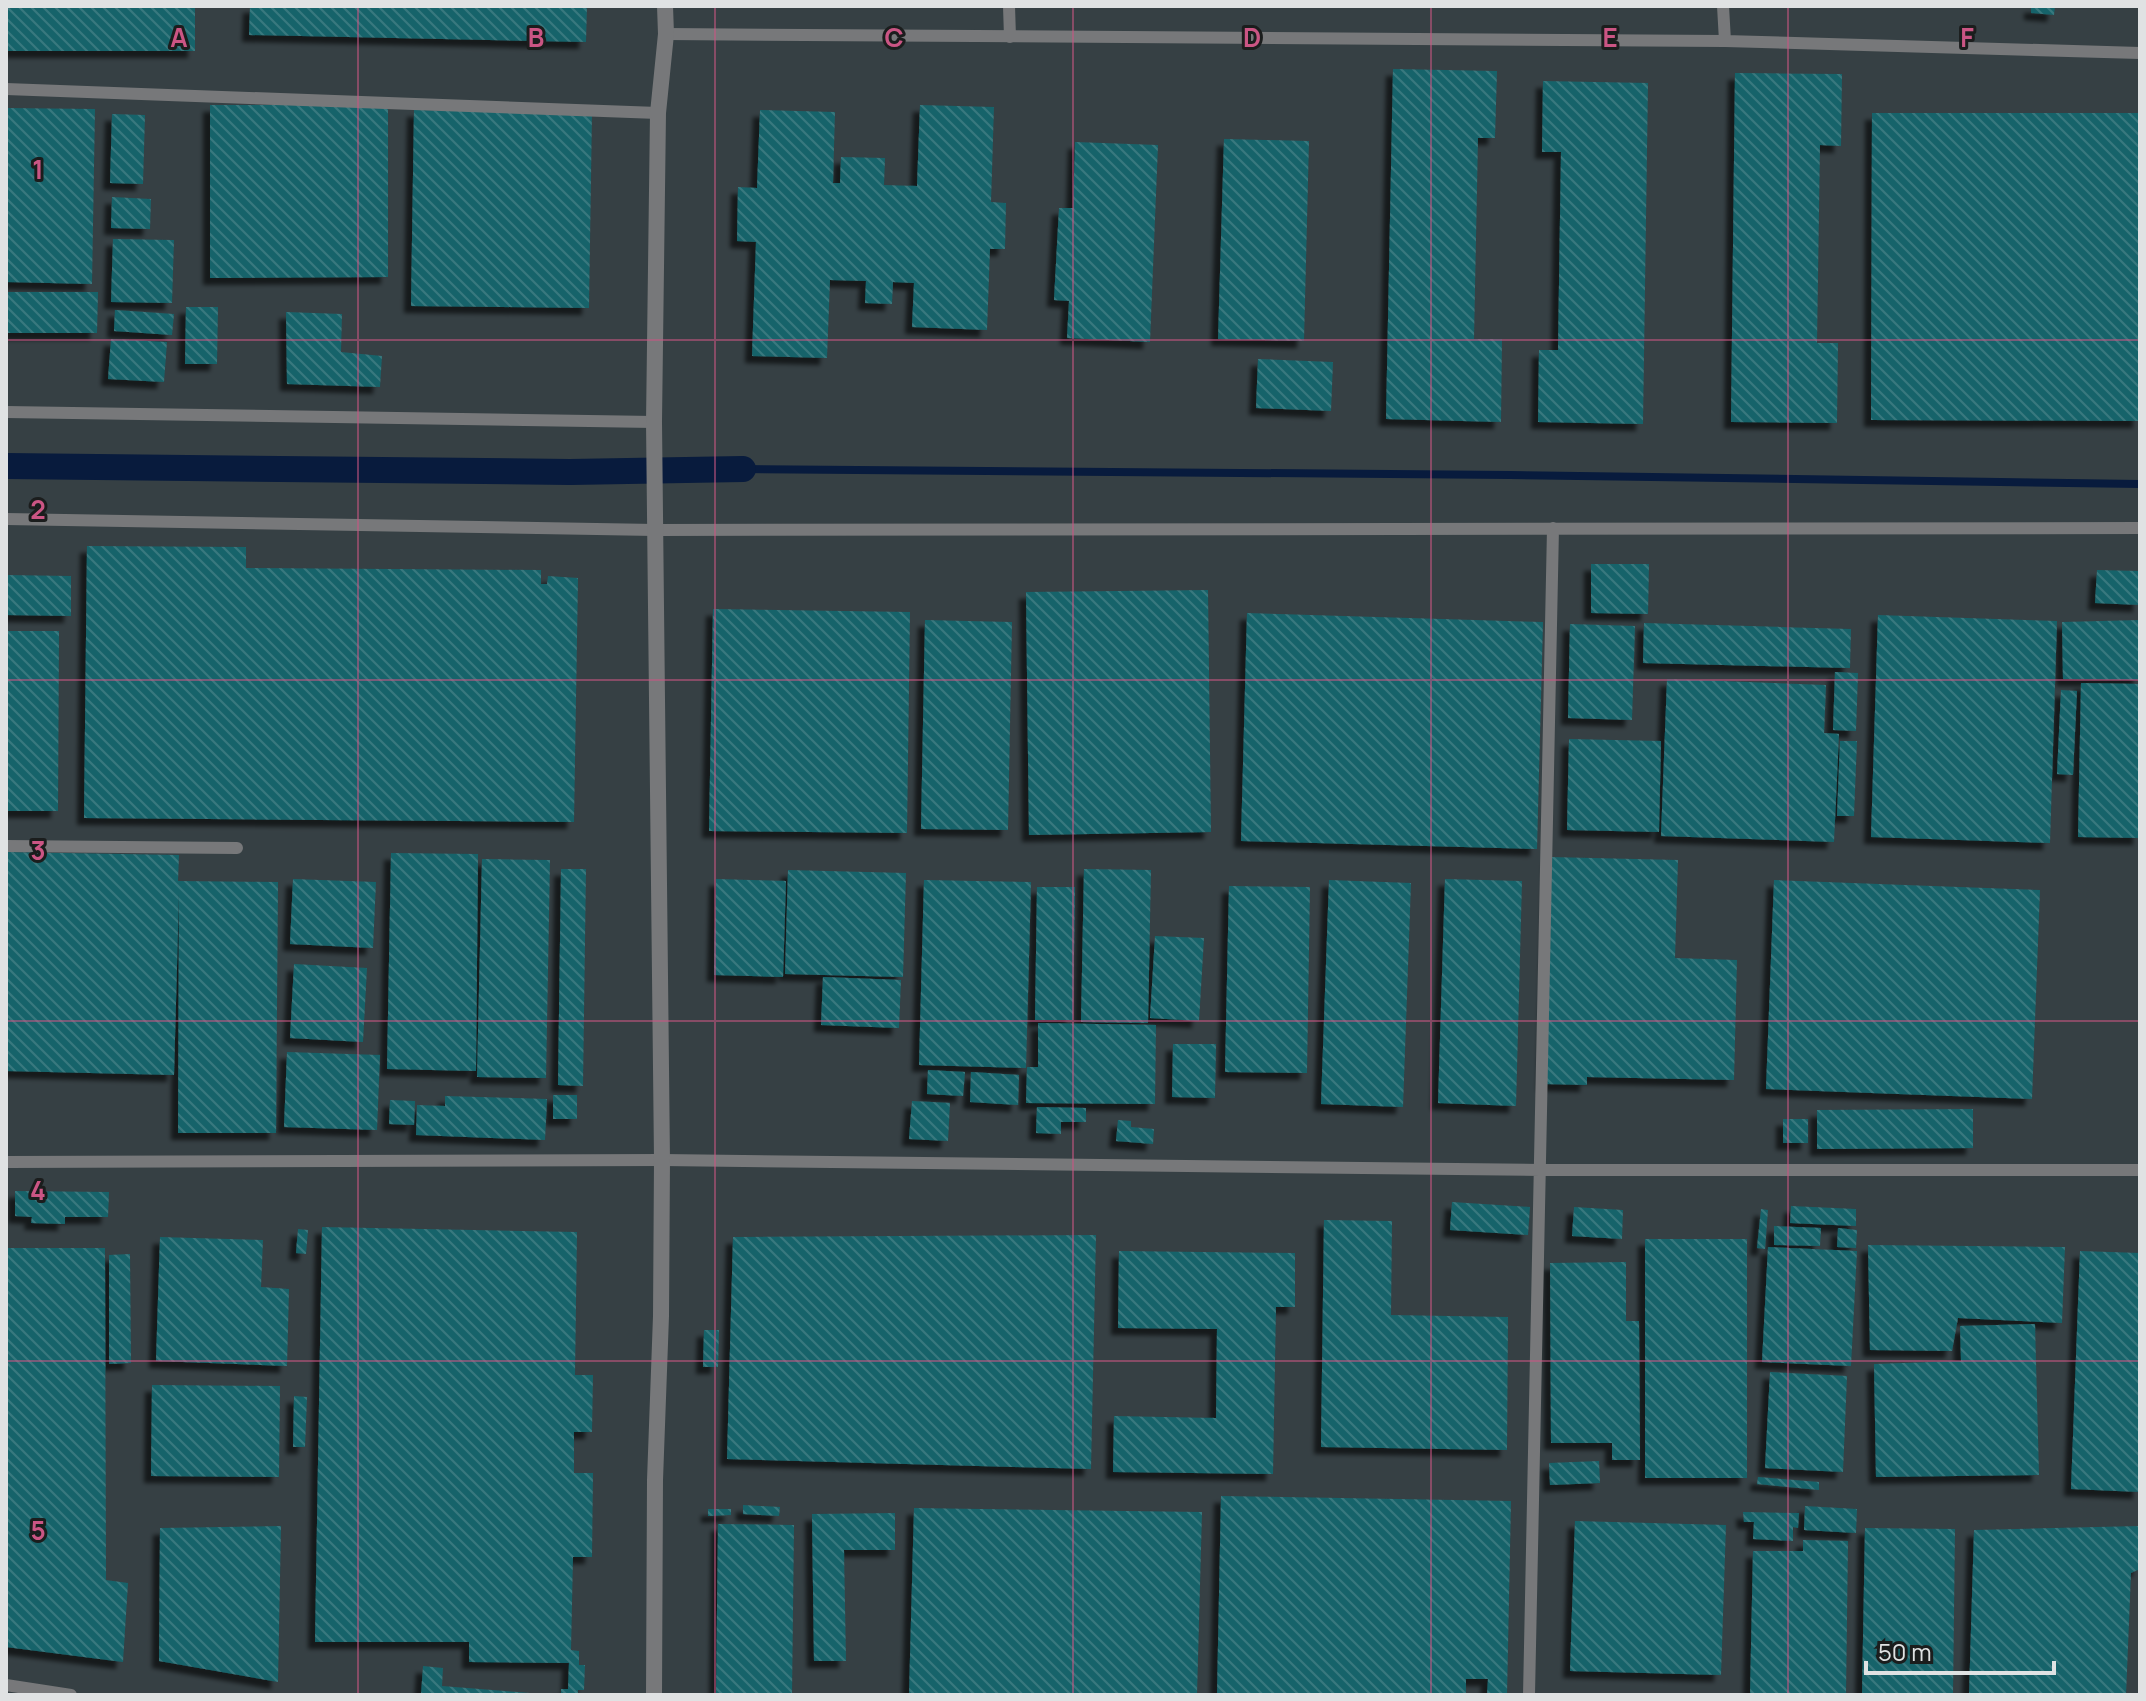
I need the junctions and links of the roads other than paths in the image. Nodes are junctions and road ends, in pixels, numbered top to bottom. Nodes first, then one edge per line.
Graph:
1 (665, 6) edge
2 (1009, 6) edge
3 (1723, 6) edge
4 (666, 34) junction
5 (1010, 37) junction
6 (1725, 41) junction
7 (2140, 53) edge
8 (6, 89) edge
9 (658, 113) junction
10 (6, 412) edge
11 (654, 422) junction
12 (6, 519) edge
13 (1553, 528) junction
14 (2140, 528) edge
15 (655, 530) junction
16 (6, 846) edge
17 (237, 848) dead end
18 (662, 1160) junction
19 (6, 1162) edge
20 (1540, 1170) junction
21 (2140, 1170) edge
22 (6, 1685) edge
23 (71, 1695) edge
24 (654, 1695) edge
25 (1529, 1695) edge

1 - 4 street
2 - 5 lane
3 - 6 lane
4 - 5 lane
4 - 9 street
5 - 6 lane
6 - 7 lane
8 - 9 lane
9 - 11 street
10 - 11 lane
11 - 15 street
12 - 15 lane
13 - 14 lane
13 - 15 lane
13 - 20 lane
15 - 18 street
16 - 17 lane
18 - 19 lane
18 - 20 lane
18 - 24 street
20 - 21 lane
20 - 25 lane
22 - 23 lane

